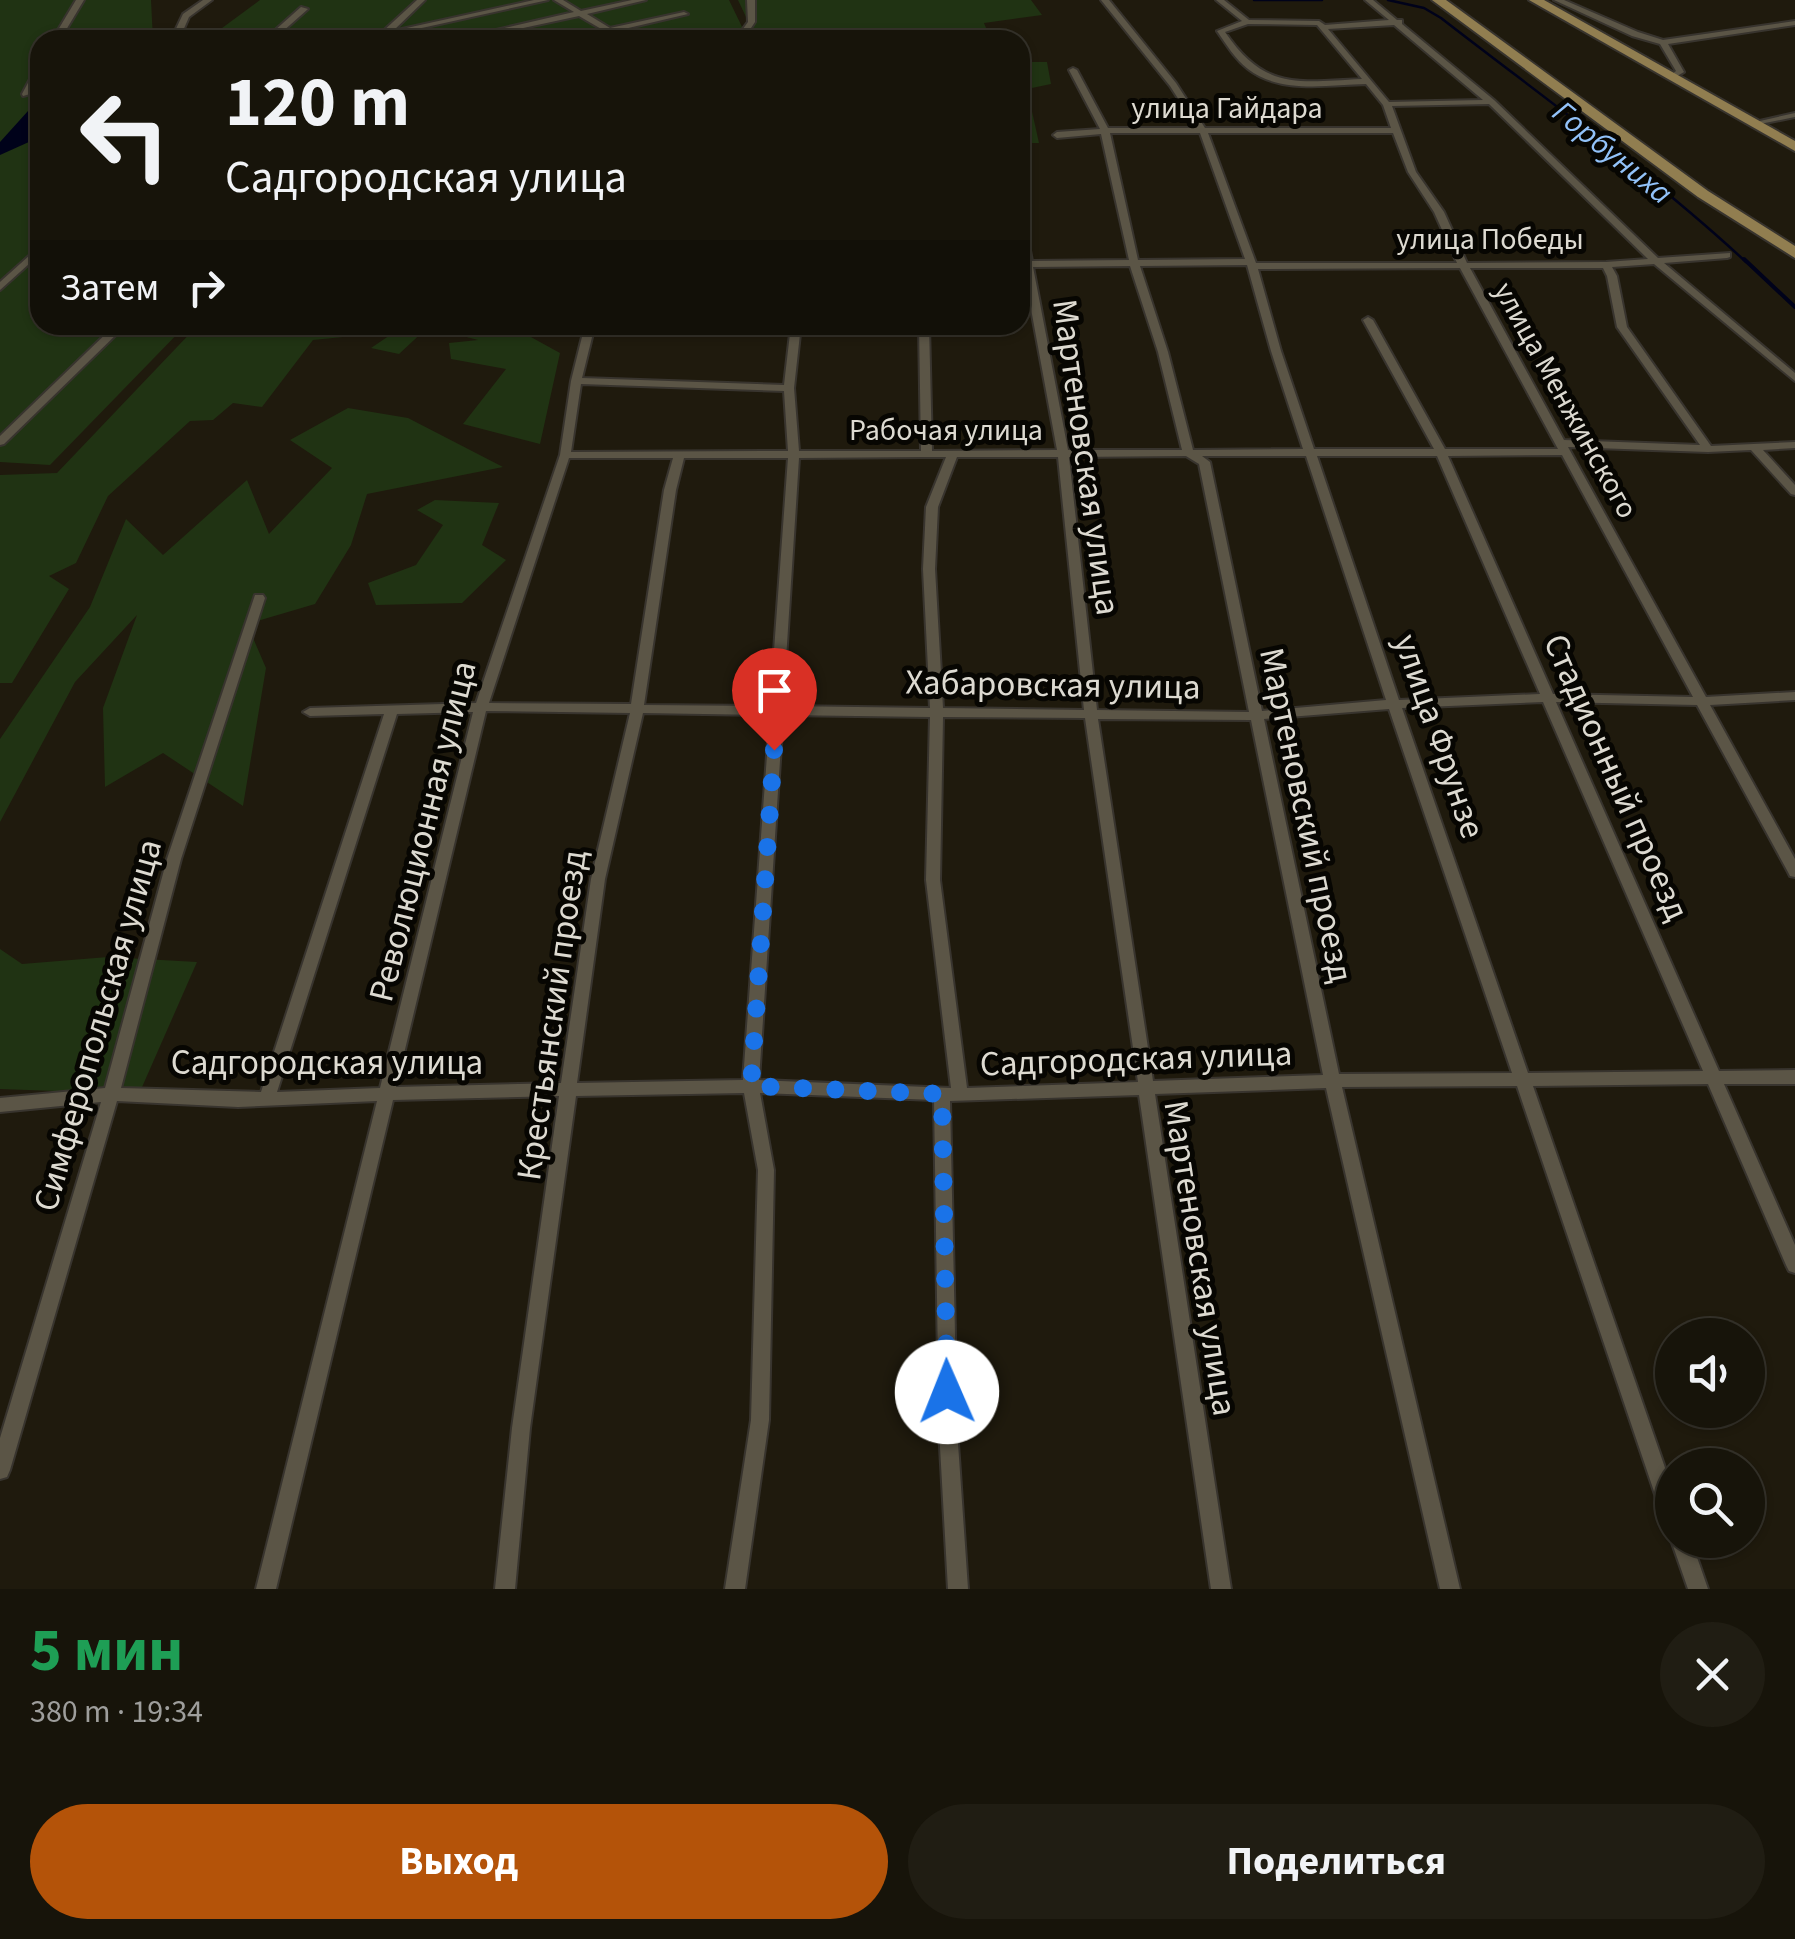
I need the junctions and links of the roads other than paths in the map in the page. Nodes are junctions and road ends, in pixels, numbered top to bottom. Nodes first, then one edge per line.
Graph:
1 (80, 0) edge
2 (208, 0) edge
3 (421, 0) edge
4 (544, 0) edge
5 (558, 0) edge
6 (642, 0) edge
7 (750, 0) edge
8 (1105, 0) edge
9 (1220, 0) edge
10 (1369, 0) edge
11 (1438, 0) edge
12 (1534, 0) edge
13 (1558, 0) edge
14 (304, 9) dead end
15 (583, 14) junction
16 (684, 14) dead end
17 (1247, 22) junction
18 (1399, 22) junction
19 (1795, 22) edge
20 (1325, 27) junction
21 (62, 30) edge
22 (179, 30) edge
23 (280, 30) edge
24 (389, 30) edge
25 (412, 30) edge
26 (505, 30) edge
27 (608, 30) edge
28 (614, 30) edge
29 (750, 30) edge
30 (1663, 42) junction
31 (1074, 70) dead end
32 (1672, 77) junction
33 (1368, 80) junction
34 (30, 87) edge
35 (26, 94) dead end
36 (1492, 102) junction
37 (1386, 104) junction
38 (1795, 115) edge
39 (1755, 123) junction
40 (1203, 130) junction
41 (1396, 130) junction
42 (1105, 131) junction
43 (1057, 135) dead end
44 (1795, 146) edge
45 (1795, 253) edge
46 (1727, 255) dead end
47 (30, 258) edge
48 (1462, 262) junction
49 (1658, 262) junction
50 (1252, 264) junction
51 (1606, 265) junction
52 (1135, 266) junction
53 (1030, 268) edge
54 (0, 287) edge
55 (1030, 293) edge
56 (1368, 320) dead end
57 (111, 335) edge
58 (588, 335) edge
59 (795, 335) edge
60 (924, 335) edge
61 (1790, 368) edge
62 (1795, 378) edge
63 (576, 381) junction
64 (789, 388) junction
65 (0, 442) edge
66 (1795, 444) edge
67 (1564, 448) junction
68 (1756, 448) junction
69 (1708, 449) junction
70 (1440, 450) junction
71 (1310, 451) junction
72 (1188, 452) junction
73 (680, 454) junction
74 (1062, 454) junction
75 (565, 455) junction
76 (927, 455) junction
77 (794, 456) junction
78 (952, 456) junction
79 (1795, 492) edge
80 (259, 598) dead end
81 (1795, 696) edge
82 (1550, 698) junction
83 (1703, 700) junction
84 (1394, 704) junction
85 (481, 707) junction
86 (637, 708) junction
87 (392, 709) junction
88 (310, 712) dead end
89 (937, 712) junction
90 (777, 713) junction
91 (1091, 715) junction
92 (1254, 716) junction
93 (1795, 872) edge
94 (1795, 1077) edge
95 (1716, 1079) junction
96 (1332, 1081) junction
97 (1525, 1081) junction
98 (751, 1086) junction
99 (1146, 1090) junction
100 (570, 1091) junction
101 (111, 1094) junction
102 (386, 1095) junction
103 (951, 1095) junction
104 (267, 1098) junction
105 (0, 1106) edge
106 (1795, 1265) edge
107 (1655, 1465) edge
108 (0, 1470) edge
109 (1687, 1558) edge
110 (266, 1589) edge
111 (505, 1589) edge
112 (735, 1589) edge
113 (958, 1589) edge
114 (1221, 1589) edge
115 (1450, 1589) edge
116 (1698, 1589) edge

1 - 21 street
2 - 22 street
3 - 24 street
4 - 25 street
5 - 15 street
6 - 15 street
7 - 29 street
8 - 40 street, улица Фрунзе
9 - 17 street
10 - 18 street
11 - 45 main road
12 - 32 main road
13 - 30 street
14 - 23 street
15 - 26 street
15 - 27 street
16 - 28 street
17 - 20 street
17 - 33 street
18 - 20 street
18 - 36 street
19 - 30 street
20 - 33 street, улица Менжинского
30 - 32 street
31 - 42 street, Мартеновский проезд
32 - 39 main road
33 - 37 street, улица Менжинского
34 - 35 street
36 - 37 street
36 - 49 street
37 - 41 street, улица Менжинского
38 - 39 street
39 - 44 main road
40 - 41 street, улица Гайдара
40 - 42 street, улица Гайдара
40 - 50 street, улица Фрунзе
41 - 48 street, улица Менжинского
42 - 43 street, улица Гайдара
42 - 52 street, Мартеновский проезд
46 - 49 street, улица Победы
47 - 54 street
48 - 50 street, улица Победы
48 - 51 street, улица Победы
48 - 67 street, улица Менжинского
49 - 51 street, улица Победы
49 - 61 street
50 - 52 street, улица Победы
50 - 71 street, улица Фрунзе
51 - 69 street
52 - 53 street, улица Победы
52 - 72 street, Мартеновский проезд
55 - 74 street, Мартеновская улица
56 - 70 street, Стадионный проезд
57 - 65 street
58 - 63 street, Революционная улица
59 - 64 street
60 - 76 street
61 - 62 street
63 - 64 street
63 - 75 street, Революционная улица
64 - 77 street
66 - 68 street, Рабочая улица
67 - 69 street, Рабочая улица
67 - 70 street, Рабочая улица
67 - 83 street, улица Менжинского
68 - 69 street, Рабочая улица
68 - 79 street
70 - 71 street, Рабочая улица
70 - 82 street, Стадионный проезд
71 - 72 street, Рабочая улица
71 - 84 street, улица Фрунзе
72 - 74 street, Рабочая улица
72 - 92 street, Мартеновский проезд
73 - 75 street, Рабочая улица
73 - 77 street, Рабочая улица
73 - 86 street, Крестьянский проезд
74 - 78 street, Рабочая улица
74 - 91 street, Мартеновская улица
75 - 85 street, Революционная улица
76 - 77 street, Рабочая улица
76 - 78 street, Рабочая улица
77 - 90 street
78 - 89 street
80 - 101 street, Симферопольская улица
81 - 83 street, Хабаровская улица
82 - 83 street, Хабаровская улица
82 - 84 street, Хабаровская улица
82 - 95 street, Стадионный проезд
83 - 93 street, улица Менжинского
84 - 92 street, Хабаровская улица
84 - 97 street, улица Фрунзе
85 - 86 street, Хабаровская улица
85 - 87 street, Хабаровская улица
85 - 102 street, Революционная улица
86 - 90 street, Хабаровская улица
86 - 100 street, Крестьянский проезд
87 - 88 street, Хабаровская улица
87 - 104 street
89 - 90 street, Хабаровская улица
89 - 91 street, Хабаровская улица
89 - 103 street
90 - 98 street
91 - 92 street, Хабаровская улица
91 - 99 street, Мартеновская улица
92 - 96 street, Мартеновский проезд
94 - 95 street, Садгородская улица
95 - 97 street, Садгородская улица
95 - 106 street, Стадионный проезд
96 - 97 street, Садгородская улица
96 - 99 street, Садгородская улица
96 - 115 street, Мартеновский проезд
97 - 107 street, улица Фрунзе
98 - 100 street, Садгородская улица
98 - 103 street, Садгородская улица
98 - 112 street
99 - 103 street, Садгородская улица
99 - 114 street, Мартеновская улица
100 - 102 street, Садгородская улица
100 - 111 street, Крестьянский проезд
101 - 104 street, Садгородская улица
101 - 105 street, Садгородская улица
101 - 108 street, Симферопольская улица
102 - 104 street, Садгородская улица
102 - 110 street, Революционная улица
103 - 113 street
109 - 116 street

